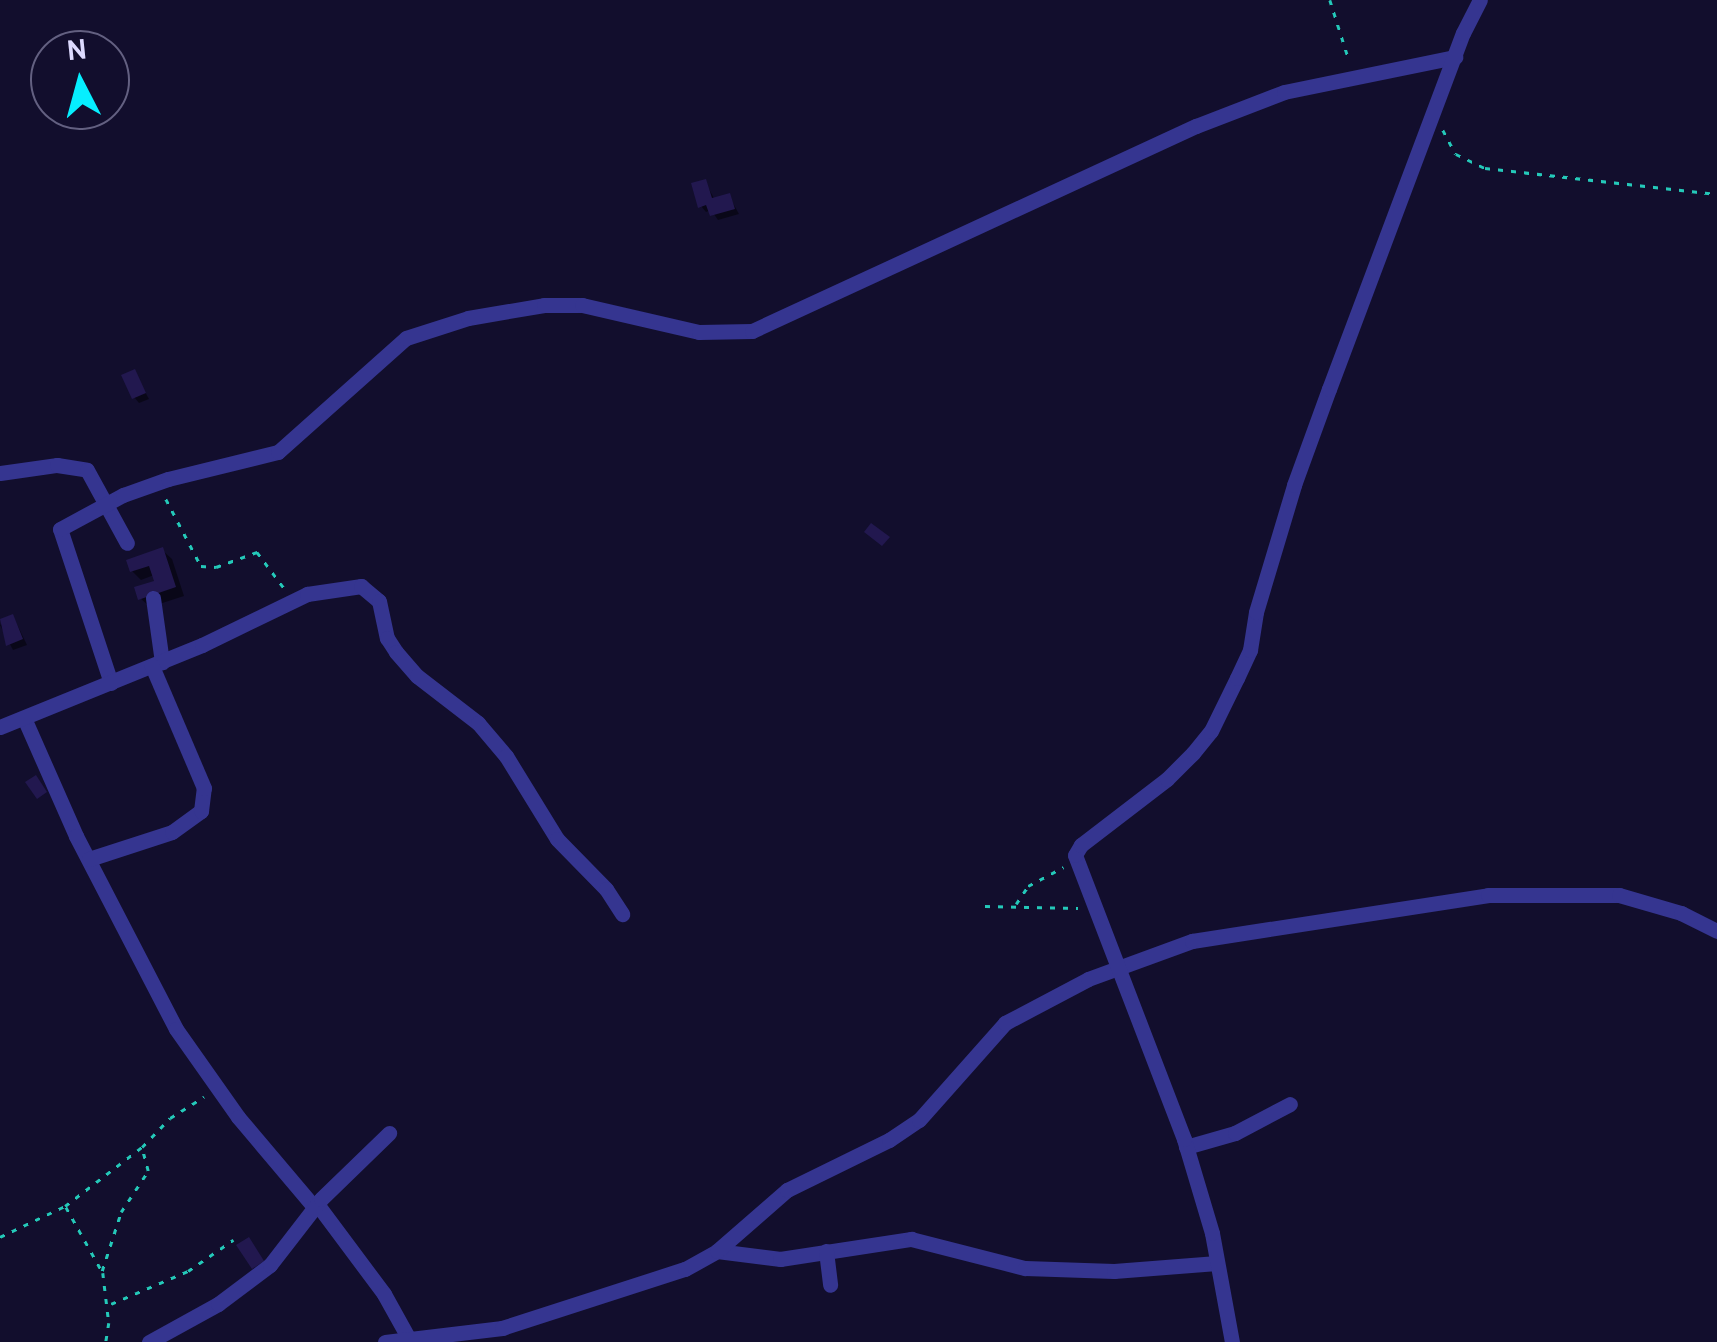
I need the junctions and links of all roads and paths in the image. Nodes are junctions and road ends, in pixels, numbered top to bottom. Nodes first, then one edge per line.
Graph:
1 (1330, 0) edge
2 (1480, 0) edge
3 (1455, 57) junction
4 (1355, 76) junction
5 (1436, 110) junction
6 (1717, 194) edge
7 (0, 462) edge
8 (30, 468) junction
9 (0, 473) edge
10 (149, 486) junction
11 (105, 505) junction
12 (126, 543) dead end
13 (304, 596) junction
14 (153, 598) dead end
15 (157, 664) junction
16 (112, 683) junction
17 (24, 718) junction
18 (0, 727) edge
19 (1076, 853) junction
20 (89, 859) junction
21 (1016, 905) junction
22 (985, 906) dead end
23 (622, 914) dead end
24 (1099, 914) junction
25 (1717, 931) edge
26 (1119, 966) junction
27 (218, 1088) junction
28 (1290, 1104) dead end
29 (389, 1133) dead end
30 (142, 1146) junction
31 (1186, 1147) junction
32 (65, 1206) junction
33 (315, 1206) junction
34 (0, 1237) edge
35 (233, 1240) dead end
36 (717, 1251) junction
37 (826, 1252) junction
38 (1217, 1263) junction
39 (102, 1271) junction
40 (830, 1285) dead end
41 (108, 1305) junction
42 (410, 1339) junction
43 (106, 1342) edge
44 (149, 1342) edge
45 (386, 1342) edge
46 (1232, 1342) edge

1 - 4 path
2 - 3 street
3 - 4 street
3 - 5 street
4 - 10 street
5 - 6 path
5 - 19 street
7 - 8 street
8 - 9 street
8 - 11 street
10 - 11 street
10 - 13 path
11 - 12 street
11 - 16 street
13 - 15 street
13 - 23 street
14 - 15 street
15 - 16 street
15 - 20 street
16 - 17 street
17 - 18 street
17 - 20 street
19 - 21 path
19 - 24 street
20 - 27 street
21 - 22 path
21 - 24 path
24 - 26 street
25 - 26 street
26 - 31 street
26 - 36 street
27 - 30 path
27 - 33 street
28 - 31 street
29 - 33 street
30 - 32 path
30 - 39 path
31 - 38 street
32 - 34 path
32 - 39 path
33 - 42 street
33 - 44 street
35 - 41 path
36 - 37 street
36 - 42 street
37 - 38 street
37 - 40 street
38 - 46 street
39 - 41 path
41 - 43 path
42 - 45 street

